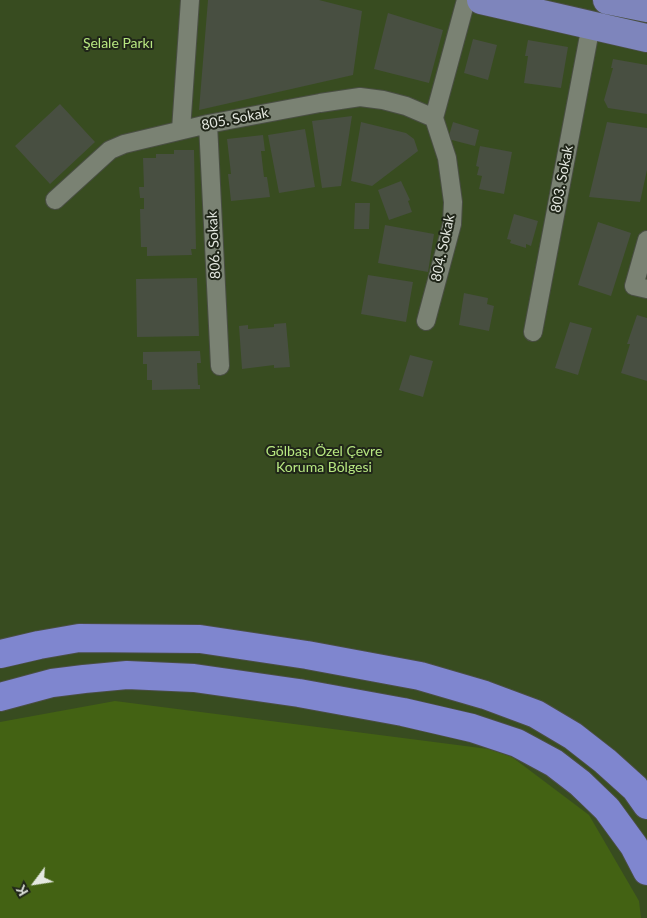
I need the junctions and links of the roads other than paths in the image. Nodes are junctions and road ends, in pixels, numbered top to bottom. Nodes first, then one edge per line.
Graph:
1 (190, 0) edge
2 (466, 0) edge
3 (481, 0) edge
4 (607, 0) edge
5 (647, 8) edge
6 (591, 25) junction
7 (647, 38) edge
8 (434, 118) junction
9 (208, 124) junction
10 (181, 130) junction
11 (55, 200) dead end
12 (647, 240) edge
13 (647, 289) edge
14 (426, 321) dead end
15 (533, 332) dead end
16 (220, 366) dead end
17 (0, 654) edge
18 (0, 697) edge
19 (647, 805) edge
20 (647, 871) edge

1 - 10 street
2 - 8 street
3 - 6 highway
4 - 5 highway
6 - 7 highway
6 - 15 street, 803. Sokak
8 - 9 street, 805. Sokak
8 - 14 street, 804. Sokak
9 - 10 street, 805. Sokak
9 - 16 street, 806. Sokak
10 - 11 street, 805. Sokak
12 - 13 street
17 - 19 highway
18 - 20 highway

